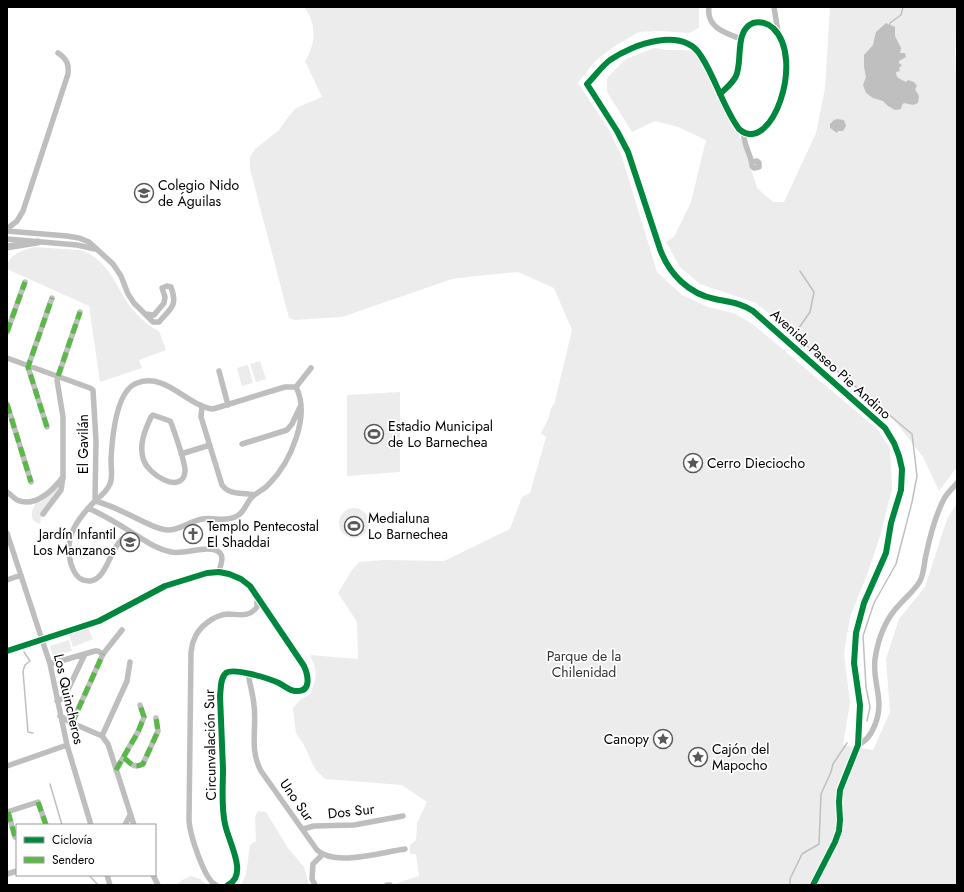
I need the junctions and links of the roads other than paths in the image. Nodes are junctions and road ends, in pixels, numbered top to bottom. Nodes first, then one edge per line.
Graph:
1 (709, 7) edge
2 (774, 7) edge
3 (776, 22) junction
4 (770, 25) junction
5 (778, 34) junction
6 (741, 39) junction
7 (58, 53) dead end
8 (720, 94) junction
9 (744, 132) junction
10 (753, 162) dead end
11 (14, 224) junction
12 (7, 230) edge
13 (33, 233) junction
14 (79, 238) junction
15 (7, 239) edge
16 (38, 242) junction
17 (77, 245) junction
18 (7, 247) edge
19 (96, 249) junction
20 (25, 282) dead end
21 (52, 298) dead end
22 (80, 312) dead end
23 (145, 314) junction
24 (7, 332) edge
25 (7, 358) edge
26 (28, 366) junction
27 (311, 368) dead end
28 (219, 371) dead end
29 (58, 376) junction
30 (296, 387) junction
31 (7, 404) edge
32 (228, 405) junction
33 (301, 405) junction
34 (202, 406) junction
35 (9, 418) edge
36 (48, 427) dead end
37 (242, 444) dead end
38 (210, 445) junction
39 (181, 454) junction
40 (63, 477) junction
41 (31, 482) dead end
42 (957, 483) edge
43 (7, 492) edge
44 (254, 495) junction
45 (95, 501) junction
46 (88, 508) junction
47 (43, 514) dead end
48 (132, 532) junction
49 (7, 533) edge
50 (219, 572) junction
51 (21, 575) junction
52 (7, 580) edge
53 (257, 595) junction
54 (122, 630) dead end
55 (42, 639) junction
56 (7, 651) edge
57 (85, 654) junction
58 (103, 654) junction
59 (130, 662) dead end
60 (50, 664) junction
61 (248, 674) junction
62 (57, 701) junction
63 (140, 705) dead end
64 (60, 716) junction
65 (156, 718) dead end
66 (72, 723) junction
67 (102, 736) junction
68 (67, 745) junction
69 (858, 745) junction
70 (124, 758) junction
71 (7, 766) edge
72 (116, 770) junction
73 (7, 812) edge
74 (130, 815) junction
75 (403, 816) dead end
76 (46, 824) edge
77 (91, 824) edge
78 (126, 824) edge
79 (134, 824) edge
80 (302, 829) junction
81 (15, 837) dead end
82 (405, 849) dead end
83 (322, 855) junction
84 (154, 876) edge
85 (158, 885) edge
86 (216, 885) edge
87 (228, 885) edge
88 (315, 885) edge
89 (814, 885) edge

1 - 6 street
2 - 3 street
3 - 4 street
3 - 5 street
4 - 5 street
4 - 6 street
5 - 9 street
6 - 8 street
7 - 11 street
8 - 9 street
8 - 69 street, Avenida Paseo Pie Andino
9 - 10 street
11 - 12 street
11 - 13 street
12 - 13 street
13 - 14 street
14 - 17 street
14 - 19 street
15 - 16 street
16 - 17 street
16 - 18 street
17 - 19 street
19 - 23 street
20 - 24 street
21 - 26 street
22 - 29 street
23 - 23 street
25 - 26 street
26 - 29 street
26 - 36 street
27 - 30 street
28 - 32 street
29 - 40 street
29 - 45 street, El Gavilán
30 - 32 street
30 - 33 street
31 - 35 street
32 - 34 street
33 - 37 street
33 - 44 street
34 - 38 street
34 - 45 street
35 - 41 street
38 - 39 street
38 - 44 street
39 - 39 street
40 - 43 street
40 - 47 street
42 - 69 street
44 - 45 street
45 - 46 street
46 - 48 street
46 - 48 street
48 - 50 street
49 - 51 street, Los Quincheros
50 - 53 street
50 - 55 street
51 - 52 street
51 - 55 street, Los Quincheros
53 - 61 street, Circunvalación Sur
53 - 86 street, Circunvalación Sur
54 - 58 street
55 - 56 street
55 - 60 street, Los Quincheros
57 - 58 street
57 - 60 street
57 - 62 street
58 - 66 street
59 - 67 street
60 - 62 street, Los Quincheros
61 - 80 street, Uno Sur
61 - 87 street, Circunvalación Sur
62 - 64 street, Los Quincheros
63 - 70 street
64 - 66 street
64 - 68 street, Los Quincheros
65 - 70 street
66 - 67 street
67 - 72 street
68 - 71 street
68 - 77 street, Los Quincheros
69 - 89 street, Avenida Paseo Pie Andino
70 - 72 street
72 - 74 street
73 - 76 street
73 - 81 street
74 - 78 street
74 - 79 street
75 - 80 street, Dos Sur
80 - 83 street, Uno Sur
82 - 83 street
83 - 88 street
84 - 85 street

